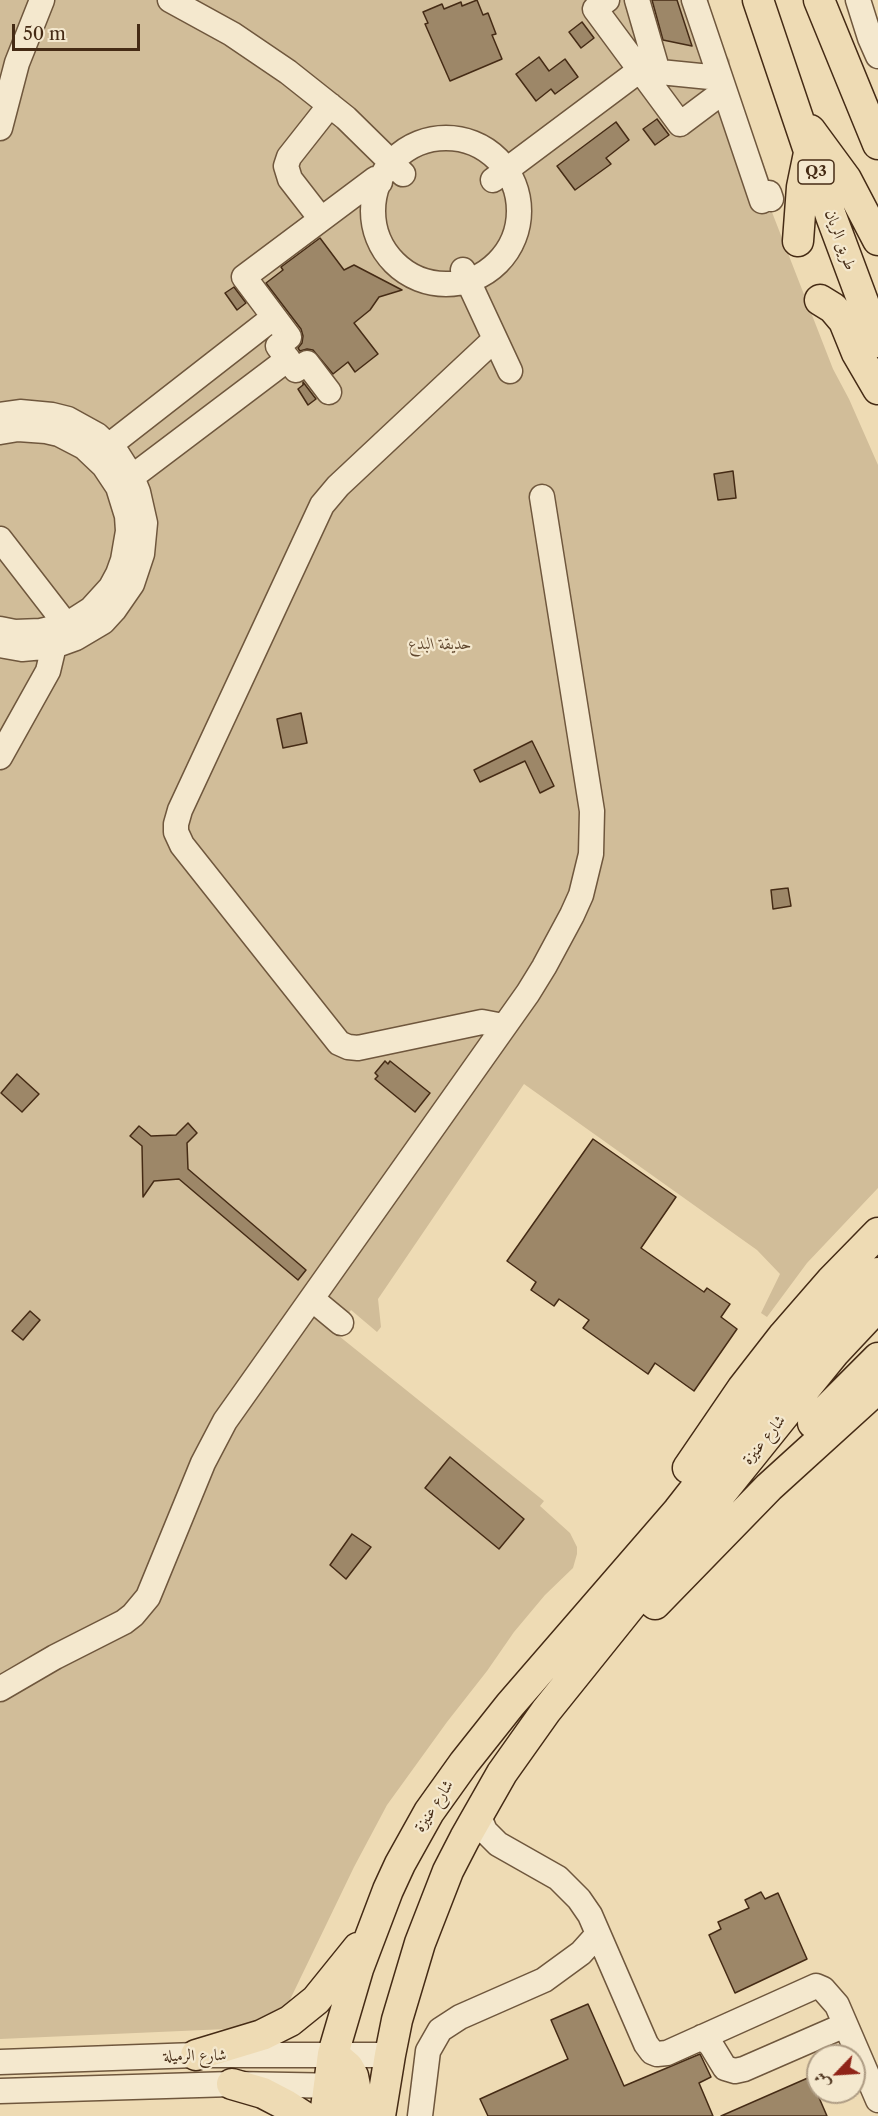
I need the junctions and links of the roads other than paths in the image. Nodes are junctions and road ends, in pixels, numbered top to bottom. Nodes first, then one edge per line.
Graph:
1 (42, 0) edge
2 (170, 0) edge
3 (607, 0) edge
4 (637, 0) edge
5 (694, 0) edge
6 (758, 0) edge
7 (819, 0) edge
8 (858, 0) edge
9 (878, 56) edge
10 (649, 71) junction
11 (722, 84) junction
12 (854, 86) junction
13 (330, 105) junction
14 (794, 108) junction
15 (878, 108) edge
16 (0, 128) edge
17 (878, 144) edge
18 (809, 153) junction
19 (392, 173) junction
20 (500, 175) junction
21 (771, 199) dead end
22 (321, 219) junction
23 (878, 240) edge
24 (798, 241) dead end
25 (465, 275) junction
26 (820, 300) dead end
27 (274, 317) junction
28 (495, 339) junction
29 (878, 342) edge
30 (288, 359) junction
31 (510, 371) dead end
32 (878, 389) edge
33 (329, 392) dead end
34 (0, 415) edge
35 (0, 432) edge
36 (102, 451) junction
37 (125, 482) junction
38 (542, 497) dead end
39 (0, 539) edge
40 (0, 628) edge
41 (62, 634) junction
42 (0, 645) edge
43 (0, 757) edge
44 (503, 1026) junction
45 (878, 1233) edge
46 (878, 1273) edge
47 (312, 1299) junction
48 (878, 1306) edge
49 (341, 1323) dead end
50 (878, 1358) edge
51 (878, 1388) edge
52 (769, 1487) junction
53 (645, 1550) junction
54 (586, 1662) junction
55 (0, 1689) edge
56 (478, 1814) junction
57 (372, 1930) junction
58 (598, 1934) junction
59 (611, 1963) junction
60 (544, 1980) junction
61 (840, 2027) junction
62 (702, 2037) junction
63 (845, 2044) edge
64 (333, 2054) junction
65 (196, 2055) junction
66 (390, 2055) junction
67 (0, 2062) edge
68 (232, 2084) junction
69 (356, 2086) junction
70 (0, 2091) edge
71 (866, 2099) edge
72 (878, 2100) edge
73 (303, 2116) edge
74 (325, 2116) edge
75 (354, 2116) edge
76 (380, 2116) edge
77 (420, 2116) edge
78 (873, 2116) edge

1 - 16 street
2 - 13 street
3 - 10 street
4 - 10 street
5 - 11 street
6 - 14 main road, طريق الريان / Q3
7 - 12 main road
8 - 9 street
10 - 11 street
10 - 11 street
10 - 20 street
11 - 21 street
12 - 15 main road
12 - 17 main road
13 - 19 street
13 - 22 street
14 - 18 main road, طريق الريان / Q3
14 - 23 main road
18 - 24 main road
18 - 29 main road, طريق الريان / Q3
19 - 20 street
19 - 22 street
19 - 25 street
20 - 25 street
22 - 27 street
25 - 28 street
26 - 32 main road
27 - 30 street
27 - 36 street
28 - 31 street
28 - 44 street
30 - 33 street
30 - 37 street
34 - 36 street
35 - 36 street
36 - 37 street
37 - 41 street
38 - 44 street
39 - 41 street
40 - 41 street
41 - 42 street
41 - 43 street
44 - 47 street
45 - 53 main road, شارع عنيزة
46 - 53 main road, شارع عنيزة
47 - 49 street
47 - 55 street
48 - 54 main road, شارع عنيزة
50 - 52 main road
51 - 52 main road, شارع عنيزة
52 - 54 main road, شارع عنيزة
53 - 57 main road, شارع عنيزة
54 - 56 main road, شارع عنيزة
56 - 58 street
56 - 66 main road, شارع عنيزة
57 - 64 main road, شارع عنيزة
57 - 65 main road
58 - 59 street
58 - 60 street
59 - 60 street
59 - 62 street
60 - 77 street
61 - 62 street
61 - 62 street
61 - 63 street
61 - 72 street
64 - 65 street, شارع الرميلة
64 - 66 street, شارع الرميلة
64 - 69 main road, شارع عنيزة
65 - 67 street, شارع الرميلة
66 - 69 main road, شارع عنيزة
68 - 69 street, شارع الرميلة
68 - 70 street, شارع الرميلة
68 - 73 main road
69 - 74 main road, شارع عنيزة
69 - 75 main road
69 - 76 main road, شارع عنيزة
71 - 78 street

